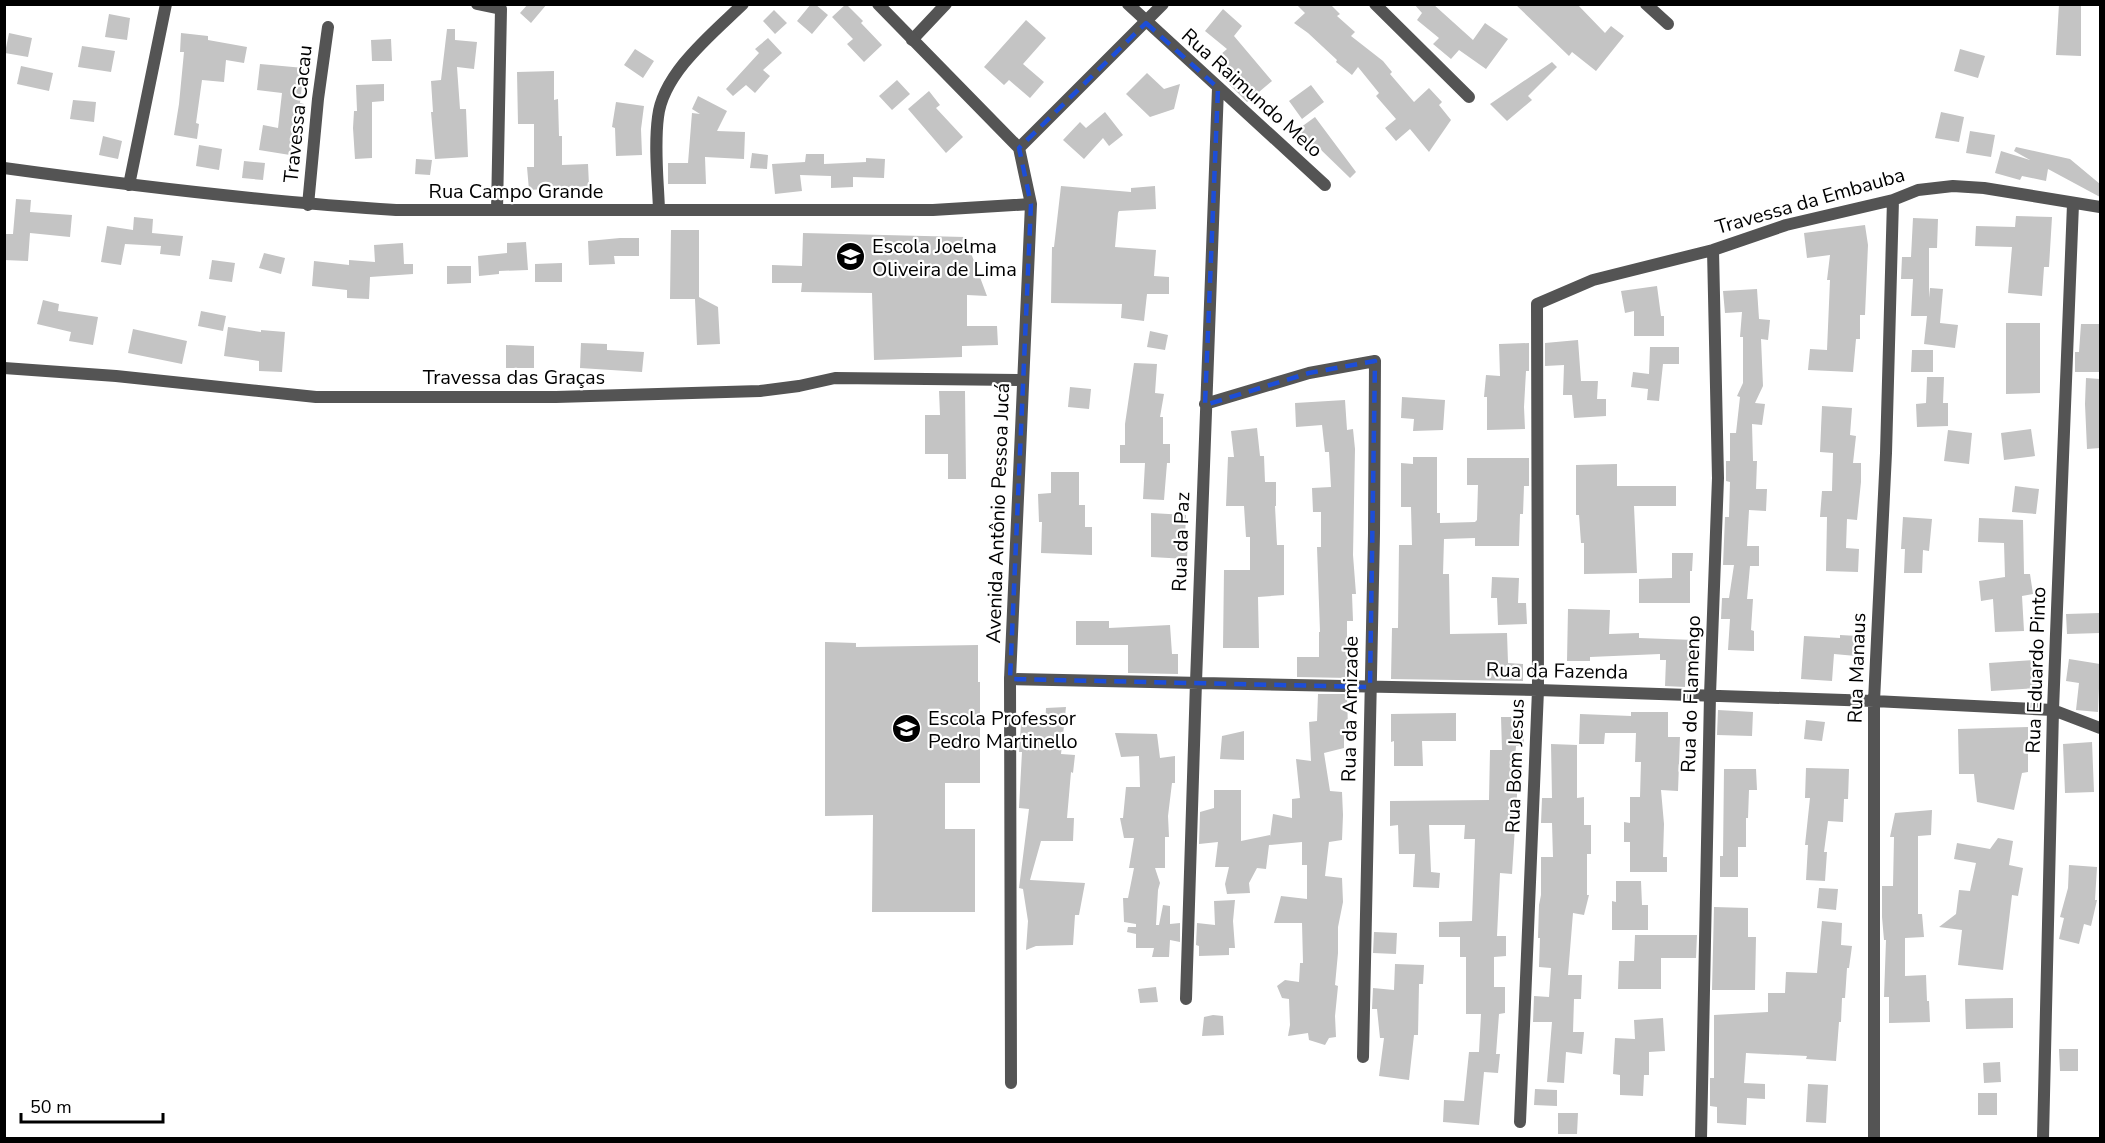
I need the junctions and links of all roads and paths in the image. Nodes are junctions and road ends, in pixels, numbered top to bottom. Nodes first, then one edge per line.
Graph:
1 (166, 4) edge
2 (477, 4) edge
3 (743, 4) edge
4 (878, 4) edge
5 (946, 4) edge
6 (1128, 4) edge
7 (1162, 4) edge
8 (1375, 4) edge
9 (1646, 4) edge
10 (504, 7) edge
11 (1146, 23) junction
12 (1668, 24) dead end
13 (328, 27) dead end
14 (912, 40) junction
15 (1218, 88) junction
16 (1469, 97) dead end
17 (1019, 148) junction
18 (4, 168) edge
19 (129, 185) junction
20 (1325, 185) dead end
21 (1893, 200) junction
22 (1031, 204) junction
23 (2073, 204) junction
24 (308, 205) junction
25 (2100, 207) edge
26 (497, 210) junction
27 (659, 210) junction
28 (1713, 250) junction
29 (1537, 304) joint
30 (4, 368) edge
31 (1023, 380) junction
32 (1205, 404) junction
33 (1010, 679) junction
34 (1196, 682) junction
35 (1370, 687) junction
36 (1538, 690) junction
37 (1710, 695) junction
38 (1874, 701) junction
39 (2053, 710) junction
40 (2100, 728) edge
41 (1186, 999) dead end
42 (1363, 1057) dead end
43 (1011, 1083) dead end
44 (1520, 1122) dead end
45 (1701, 1138) edge
46 (1874, 1138) edge
47 (2043, 1138) edge

1 - 19 street
2 - 10 street
3 - 27 street
4 - 14 street
5 - 14 street
6 - 11 street, Rua Raimundo Melo
7 - 11 street
8 - 16 street
9 - 12 street
10 - 26 street
11 - 15 street, Rua Raimundo Melo
11 - 17 street
13 - 24 street, Travessa Cacau
14 - 17 street
15 - 20 street, Rua Raimundo Melo
15 - 32 street, Rua da Paz
17 - 22 street, Avenida Antônio Pessoa Jucá
18 - 19 street, Rua Campo Grande
19 - 24 street, Rua Campo Grande
21 - 23 street, Travessa da Embauba
21 - 28 street, Travessa da Embauba
21 - 38 street, Rua Manaus
22 - 27 street, Rua Campo Grande
22 - 31 street, Avenida Antônio Pessoa Jucá
23 - 25 street, Travessa da Embauba
23 - 39 street, Rua Eduardo Pinto
24 - 26 street, Rua Campo Grande
26 - 27 street, Rua Campo Grande
28 - 29 street, Travessa da Embauba
28 - 37 street, Rua do Flamengo
29 - 36 street, Rua Bom Jesus
30 - 31 street, Travessa das Graças
31 - 33 street, Avenida Antônio Pessoa Jucá
32 - 34 street, Rua da Paz
32 - 35 street, Rua da Amizade
33 - 34 street, Rua da Fazenda
33 - 43 street, Avenida Antônio Pessoa Jucá
34 - 35 street, Rua da Fazenda
34 - 41 street, Rua da Paz
35 - 36 street, Rua da Fazenda
35 - 42 street, Rua da Amizade
36 - 37 street, Rua da Fazenda
36 - 44 street, Rua Bom Jesus
37 - 38 street, Rua da Fazenda
37 - 45 street, Rua do Flamengo
38 - 39 street, Rua da Fazenda
38 - 46 street, Rua Manaus
39 - 40 street, Rua da Fazenda
39 - 47 street, Rua Eduardo Pinto

